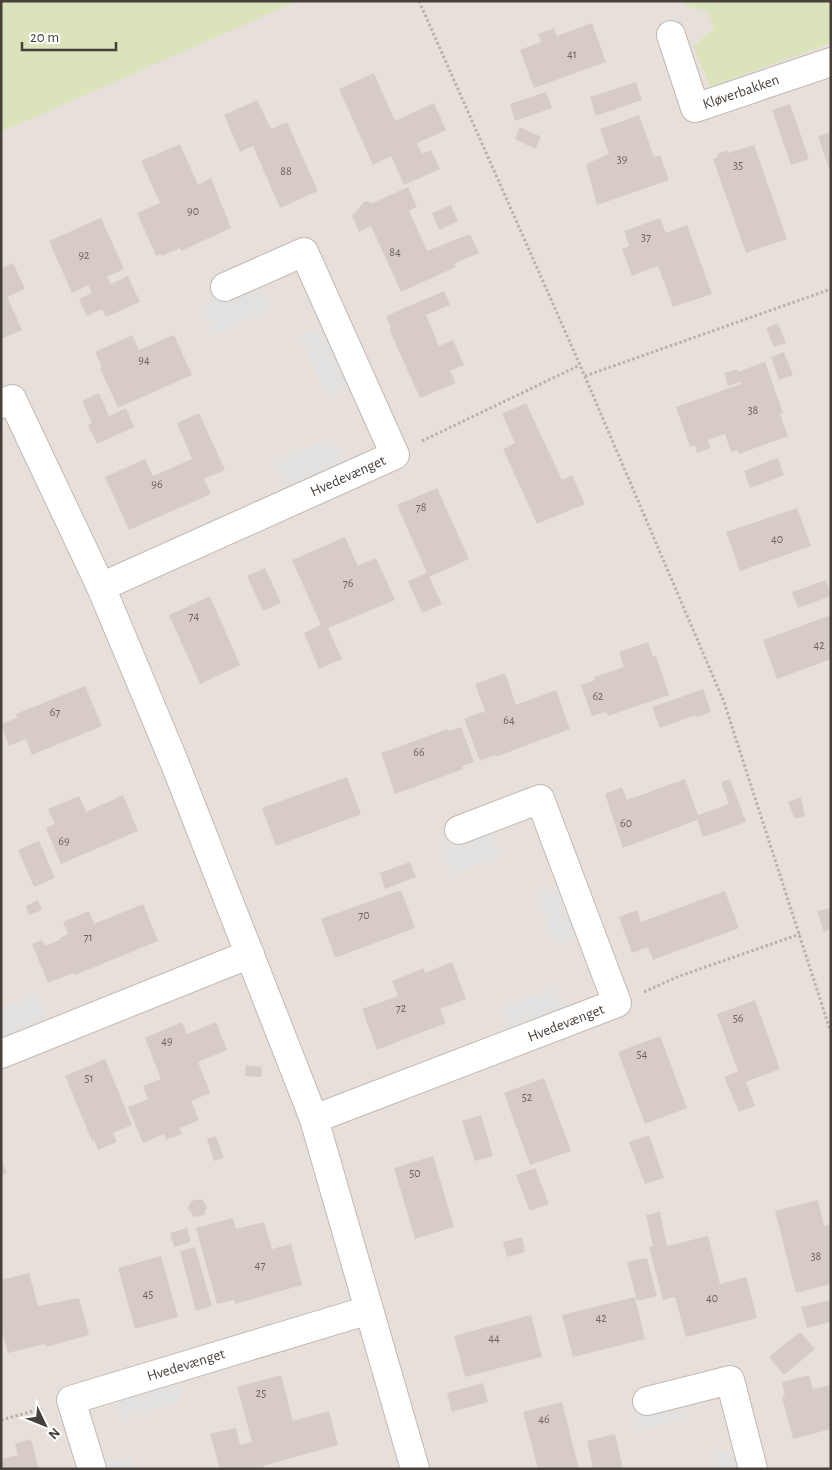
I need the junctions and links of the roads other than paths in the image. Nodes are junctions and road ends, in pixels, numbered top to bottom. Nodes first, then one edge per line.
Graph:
1 (671, 35) dead end
2 (831, 62) edge
3 (225, 287) dead end
4 (1, 404) edge
5 (101, 587) junction
6 (459, 830) dead end
7 (250, 954) junction
8 (1, 1054) edge
9 (314, 1119) junction
10 (369, 1310) junction
11 (647, 1401) dead end
12 (92, 1469) edge
13 (415, 1469) edge
14 (753, 1469) edge

1 - 2 street, Kløverbakken
3 - 5 street, Hvedevænget
4 - 5 street
5 - 7 street
6 - 9 street, Hvedevænget
7 - 8 street
7 - 9 street
9 - 10 street
10 - 12 street, Hvedevænget
10 - 13 street
11 - 14 street

